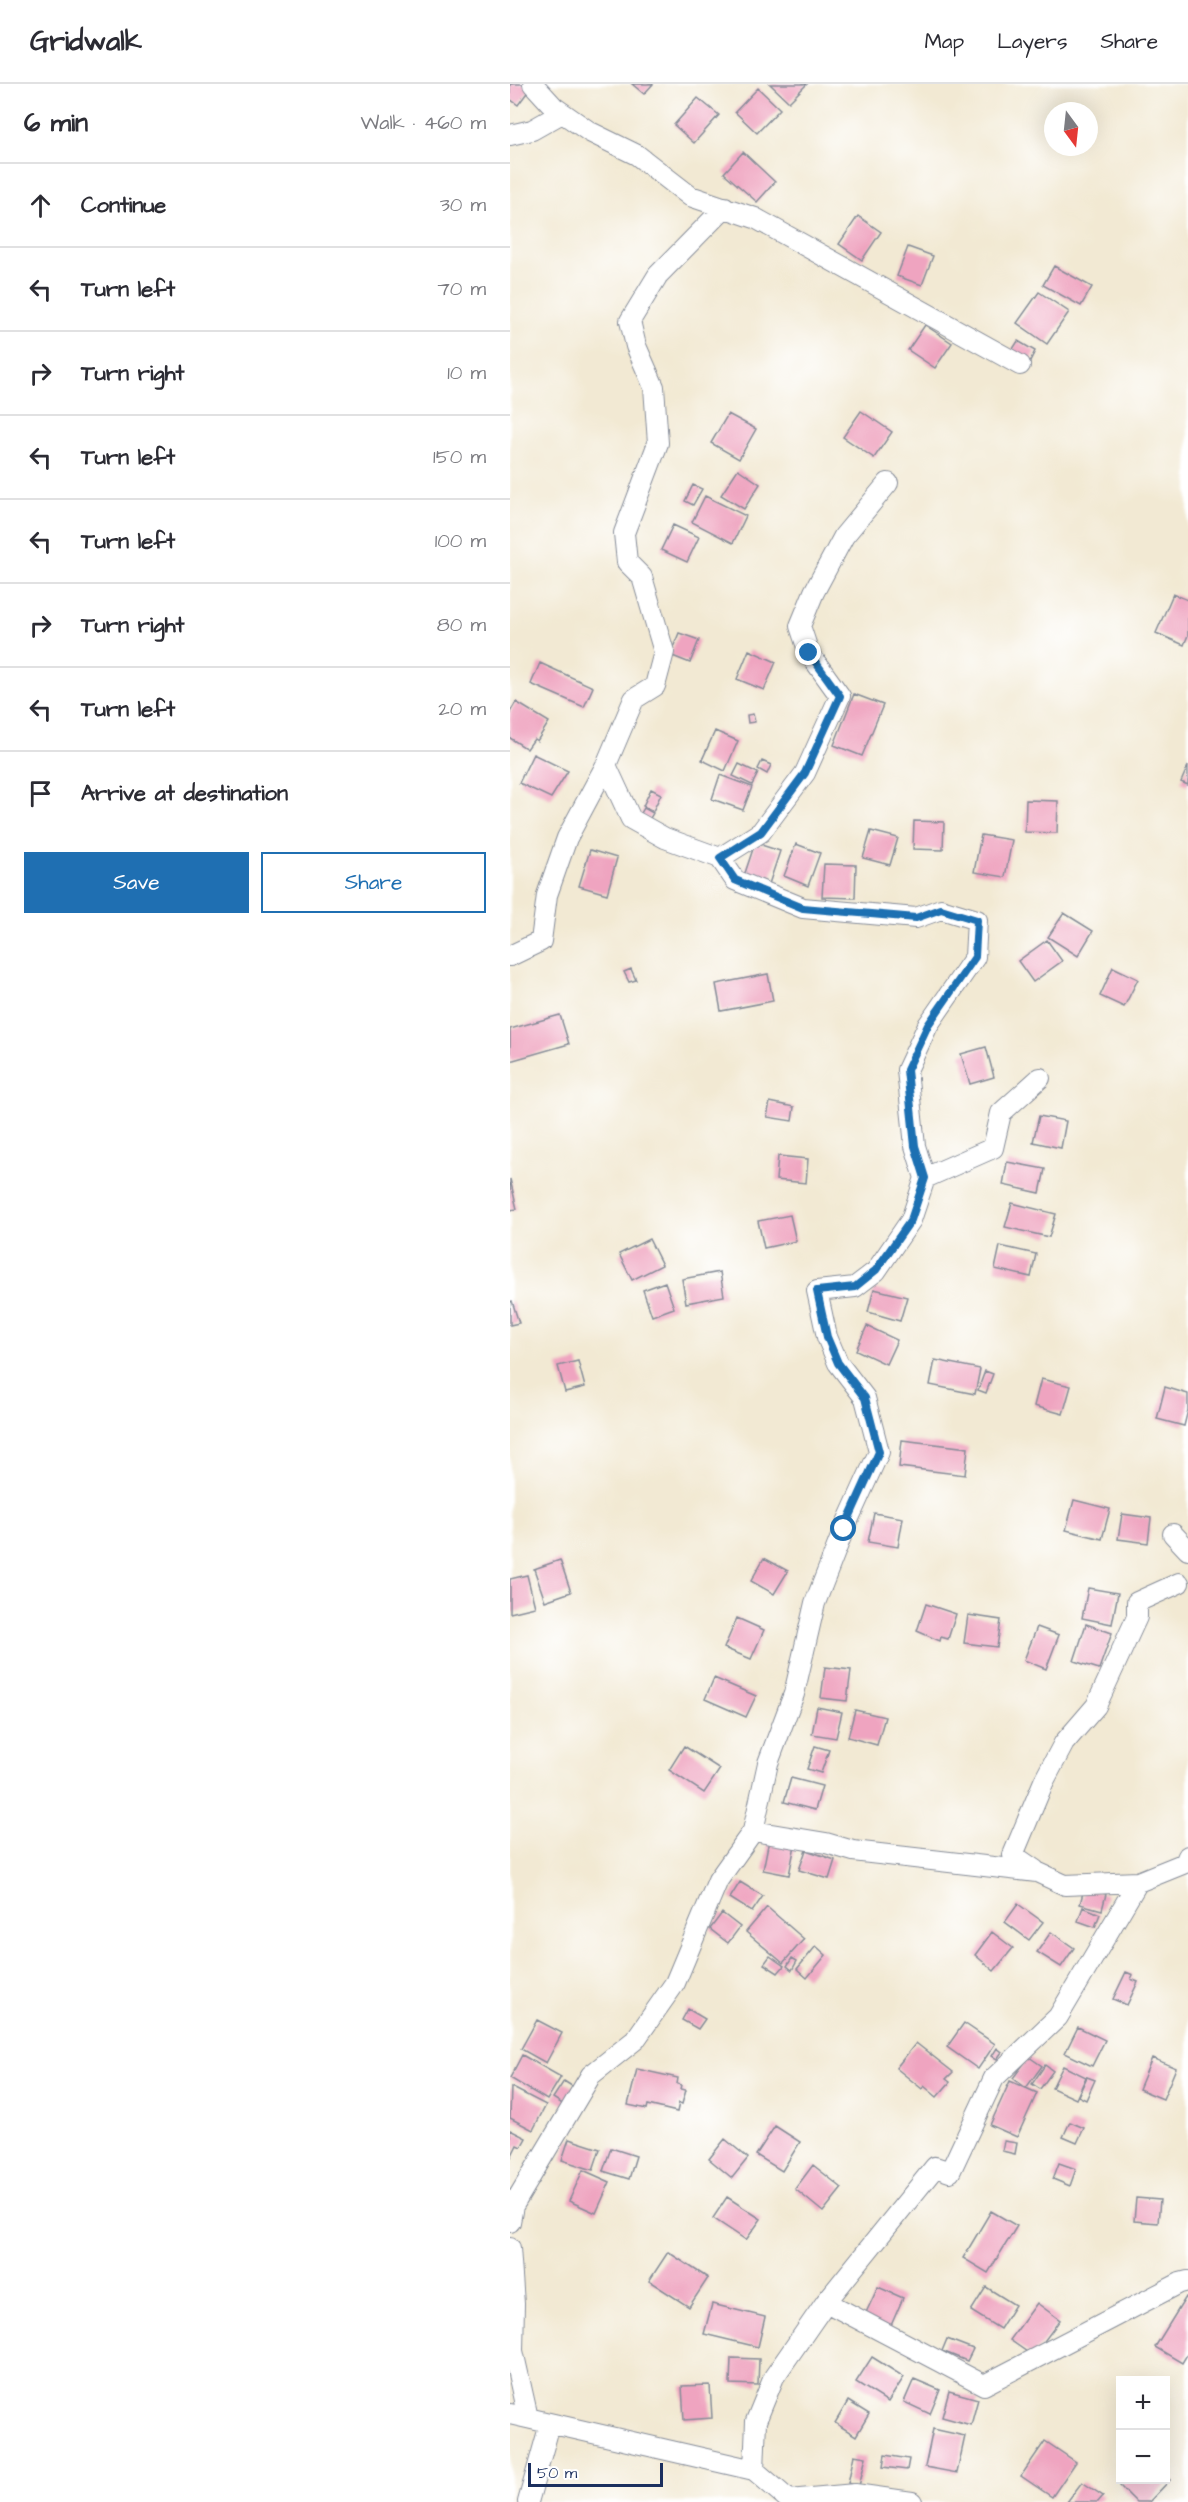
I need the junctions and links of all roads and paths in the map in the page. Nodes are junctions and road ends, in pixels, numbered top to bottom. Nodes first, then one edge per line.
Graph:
1 (533, 84) edge
2 (562, 113) junction
3 (510, 135) edge
4 (725, 207) junction
5 (1020, 365) dead end
6 (888, 483) dead end
7 (606, 765) junction
8 (720, 858) junction
9 (510, 956) edge
10 (1040, 1078) dead end
11 (925, 1178) junction
12 (1173, 1534) dead end
13 (1188, 1550) edge
14 (1179, 1583) dead end
15 (753, 1831) junction
16 (1188, 1856) edge
17 (1037, 1872) junction
18 (1138, 1882) junction
19 (510, 2222) edge
20 (510, 2248) edge
21 (1188, 2281) edge
22 (826, 2302) junction
23 (519, 2416) edge
24 (550, 2424) junction
25 (754, 2470) junction
26 (789, 2501) edge
27 (528, 2502) edge
28 (912, 2502) edge

1 - 2 street
2 - 3 street
2 - 4 street
4 - 5 street
4 - 7 street
6 - 8 street
7 - 8 street
7 - 9 street
8 - 11 street
10 - 11 street
11 - 15 street
12 - 13 street
14 - 17 street
15 - 17 street
15 - 19 street
16 - 18 street
17 - 18 street
18 - 22 street
20 - 23 street
21 - 22 street
22 - 25 street
23 - 24 street
24 - 25 street
24 - 27 street
25 - 26 street
26 - 28 street

